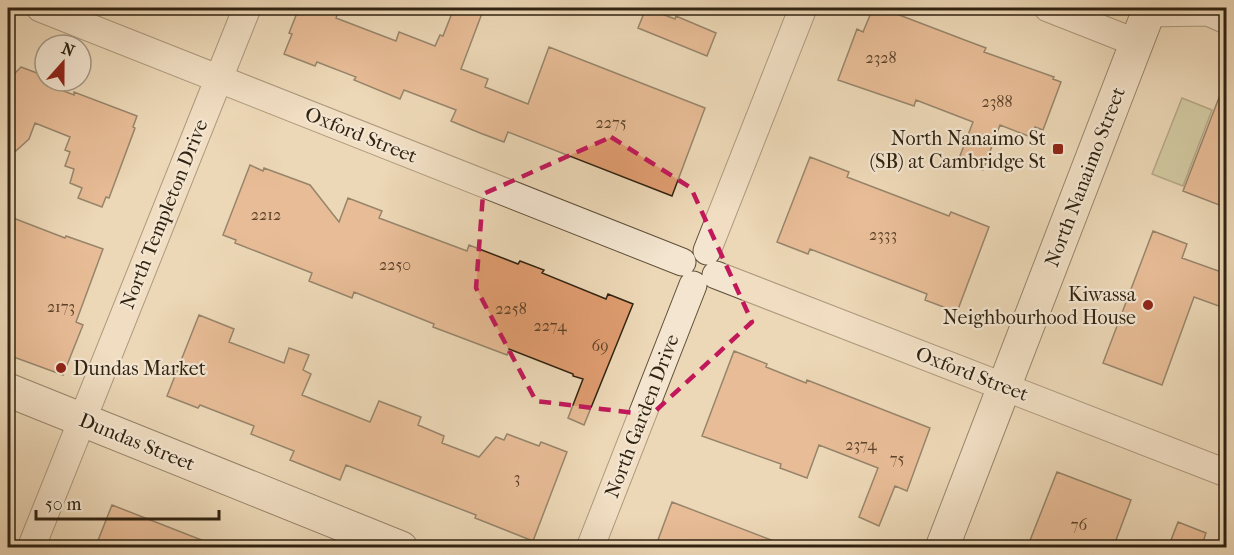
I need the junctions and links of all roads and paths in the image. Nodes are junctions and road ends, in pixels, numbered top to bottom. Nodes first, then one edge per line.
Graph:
1 (40, 8) edge
2 (247, 8) edge
3 (803, 8) edge
4 (1048, 8) edge
5 (1149, 10) edge
6 (1213, 13) edge
7 (1137, 43) junction
8 (218, 78) junction
9 (700, 268) junction
10 (1004, 386) junction
11 (8, 390) edge
12 (82, 420) junction
13 (1227, 473) edge
14 (31, 548) edge
15 (401, 548) edge
16 (590, 548) edge
17 (942, 548) edge

1 - 8 street, Oxford Street
2 - 8 street, North Templeton Drive
3 - 9 street, North Garden Drive
4 - 7 street
5 - 6 street
5 - 7 main road, North Nanaimo Street
7 - 10 main road, North Nanaimo Street
8 - 9 street, Oxford Street
8 - 12 street, North Templeton Drive
9 - 10 street, Oxford Street
9 - 16 street, North Garden Drive
10 - 13 street, Oxford Street
10 - 17 main road, North Nanaimo Street
11 - 12 main road, Dundas Street
12 - 14 street, North Templeton Drive
12 - 15 main road, Dundas Street

